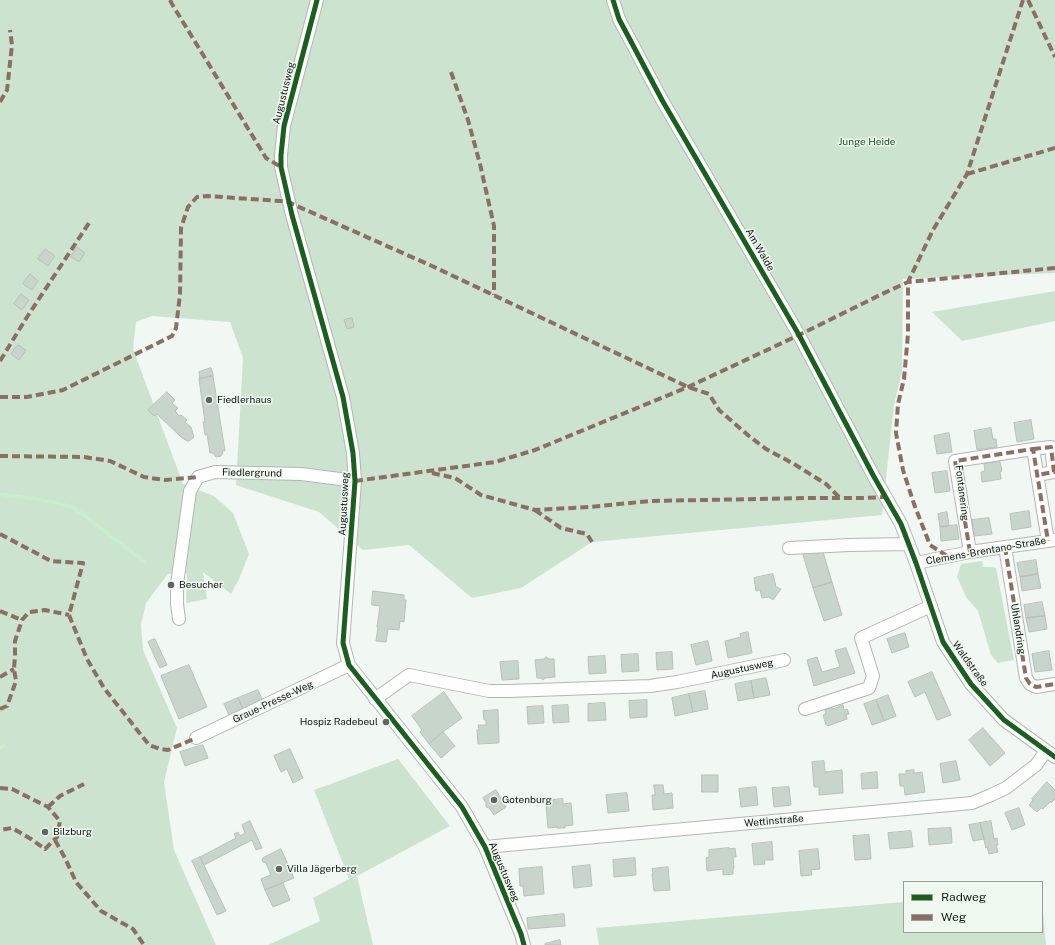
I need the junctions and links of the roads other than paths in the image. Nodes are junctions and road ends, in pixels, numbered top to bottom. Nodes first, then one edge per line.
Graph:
1 (317, 0) edge
2 (613, 0) edge
3 (1033, 449) junction
4 (1037, 475) junction
5 (355, 481) junction
6 (892, 508) joint
7 (1051, 540) edge
8 (909, 544) junction
9 (1005, 547) junction
10 (788, 548) dead end
11 (970, 552) junction
12 (916, 563) junction
13 (931, 606) junction
14 (179, 619) dead end
15 (784, 660) dead end
16 (349, 665) junction
17 (1055, 684) edge
18 (375, 699) junction
19 (805, 709) dead end
20 (196, 738) dead end
21 (1051, 754) edge
22 (485, 848) junction
23 (524, 945) edge

1 - 5 street, Augustusweg
2 - 6 street, Am Walde
3 - 4 street
3 - 4 street, Fontanering
3 - 11 street, Fontanering
4 - 7 street
5 - 14 street, Fiedlergrund
5 - 16 street, Augustusweg
6 - 8 street, Waldstraße
7 - 9 street, Clemens-Brentano-Straße
8 - 10 street
8 - 12 street, Waldstraße
9 - 11 street, Clemens-Brentano-Straße
9 - 17 street, Uhlandring
11 - 12 street, Clemens-Brentano-Straße
12 - 13 street, Waldstraße
13 - 19 street
13 - 21 street, Waldstraße
15 - 18 street, Augustusweg
16 - 18 street, Augustusweg
16 - 20 street, Graue-Presse-Weg
18 - 22 street, Augustusweg
21 - 22 street, Wettinstraße
22 - 23 street, Augustusweg

